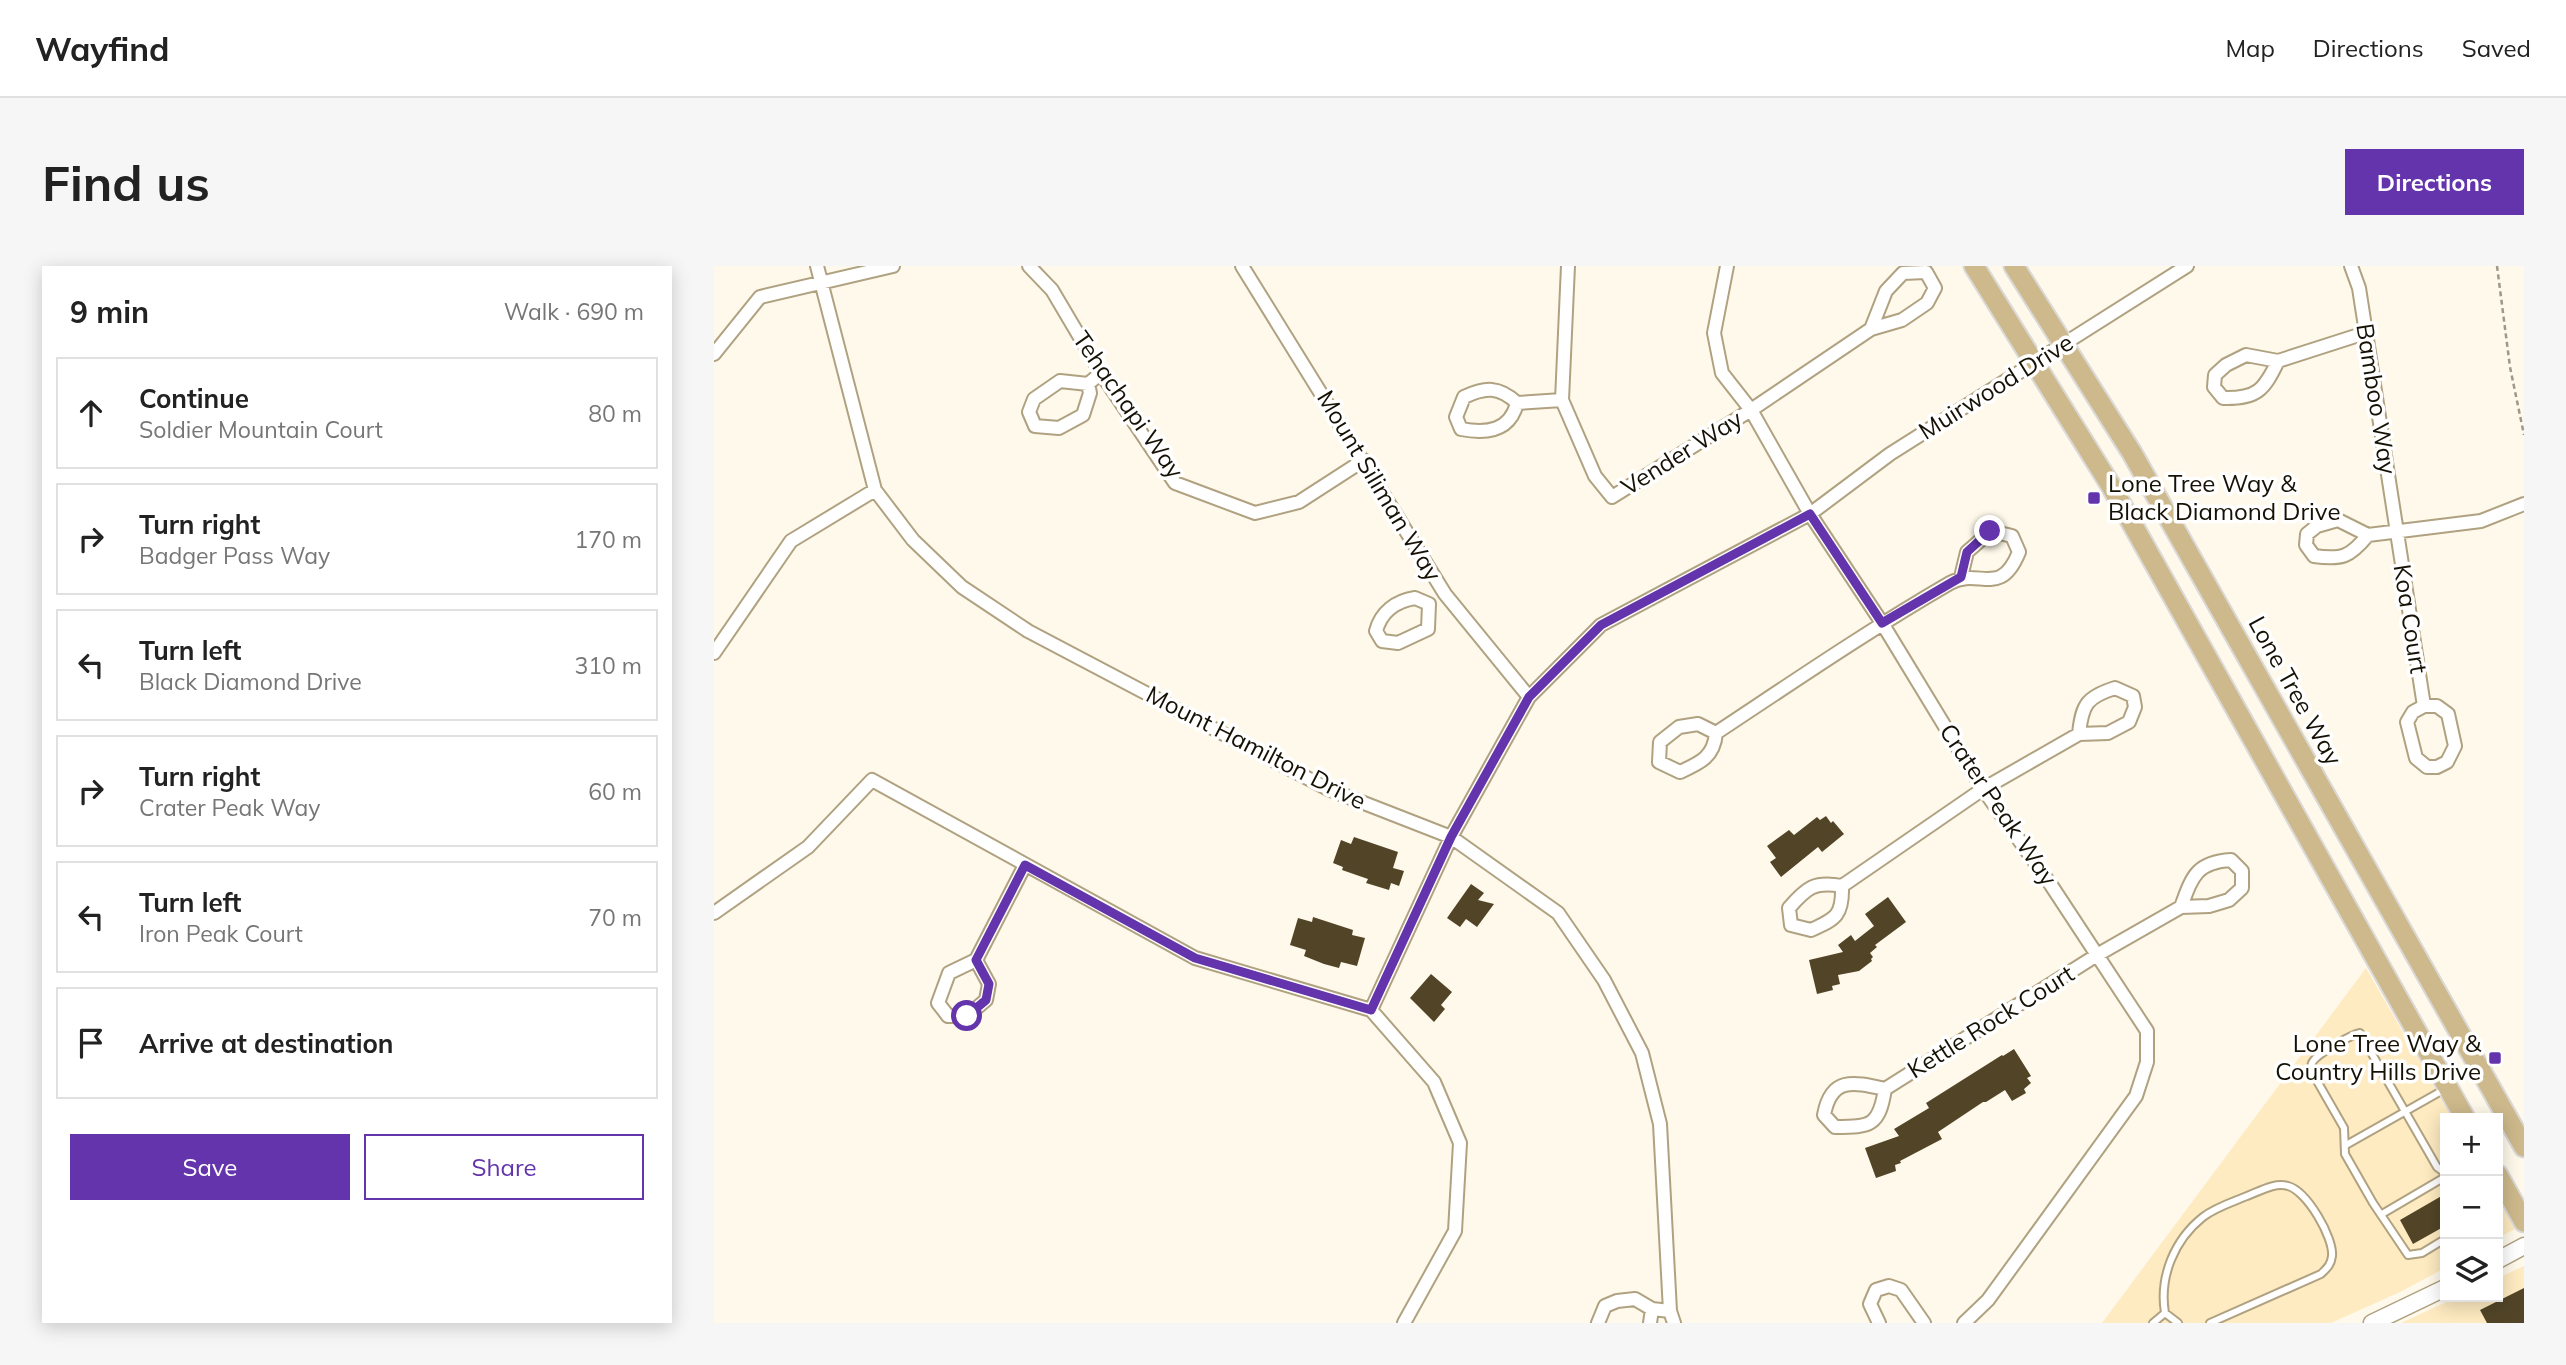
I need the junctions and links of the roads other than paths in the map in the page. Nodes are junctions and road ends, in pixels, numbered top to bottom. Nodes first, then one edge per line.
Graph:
1 (817, 266) edge
2 (893, 266) edge
3 (1029, 266) edge
4 (1242, 266) edge
5 (1568, 266) edge
6 (1727, 266) edge
7 (1974, 266) edge
8 (2014, 266) edge
9 (2187, 266) edge
10 (2351, 266) edge
11 (821, 284) junction
12 (1871, 329) junction
13 (2365, 333) junction
14 (2063, 345) junction
15 (714, 354) edge
16 (2278, 361) junction
17 (2033, 363) junction
18 (1101, 373) junction
19 (1088, 384) junction
20 (1562, 400) junction
21 (1517, 402) junction
22 (1751, 410) junction
23 (1364, 460) junction
24 (875, 490) junction
25 (2524, 504) edge
26 (1810, 514) junction
27 (2396, 533) junction
28 (2368, 535) junction
29 (1961, 577) junction
30 (1445, 594) junction
31 (1429, 604) junction
32 (1882, 623) junction
33 (714, 653) edge
34 (1529, 697) junction
35 (2424, 706) junction
36 (1716, 733) junction
37 (2079, 734) junction
38 (1983, 789) junction
39 (1451, 837) junction
40 (1025, 865) junction
41 (1842, 886) junction
42 (2180, 907) junction
43 (714, 913) edge
44 (2097, 955) junction
45 (976, 960) junction
46 (1371, 1010) junction
47 (2447, 1088) junction
48 (1885, 1089) junction
49 (2406, 1112) junction
50 (2462, 1113) edge
51 (2346, 1145) junction
52 (2524, 1147) edge
53 (2440, 1170) edge
54 (2443, 1176) edge
55 (2499, 1176) edge
56 (2382, 1214) junction
57 (2524, 1222) edge
58 (2440, 1242) edge
59 (2524, 1246) edge
60 (2503, 1257) edge
61 (2440, 1290) edge
62 (1653, 1309) junction
63 (2165, 1313) junction
64 (1672, 1317) edge
65 (1404, 1323) edge
66 (1598, 1323) edge
67 (1650, 1323) edge
68 (1879, 1323) edge
69 (1924, 1323) edge
70 (1964, 1323) edge
71 (2153, 1323) edge
72 (2178, 1323) edge
73 (2210, 1323) edge
74 (2372, 1323) edge

1 - 11 street, Mount Hamilton Drive
2 - 11 street
3 - 18 street, Tehachapi Way
4 - 23 street, Mount Siliman Way
5 - 20 street
6 - 22 street, Crater Peak Way
7 - 17 main road
8 - 14 main road, Lone Tree Way
9 - 14 street, Muirwood Drive
10 - 13 street, Bamboo Way
11 - 15 street
11 - 24 street, Mount Hamilton Drive
12 - 12 street, Vender Way
12 - 22 street, Vender Way
13 - 16 street
13 - 27 street, Bamboo Way
14 - 17 street, Muirwood Drive
14 - 52 main road, Lone Tree Way
16 - 16 street
17 - 26 street, Muirwood Drive
17 - 47 main road
18 - 19 street
18 - 23 street, Tehachapi Way
19 - 19 street
20 - 21 street
20 - 22 street, Vender Way
21 - 21 street
22 - 26 street, Crater Peak Way
23 - 30 street, Mount Siliman Way
24 - 33 street
24 - 39 street, Mount Hamilton Drive
25 - 27 street
26 - 32 street, Crater Peak Way
26 - 34 street, Muirwood Drive
27 - 28 street
27 - 35 street, Koa Court
28 - 28 street
29 - 29 street
29 - 32 street
30 - 31 street
30 - 34 street, Mount Siliman Way
31 - 31 street
32 - 36 street
32 - 38 street, Crater Peak Way
34 - 39 street, Muirwood Drive
35 - 35 street, Koa Court
36 - 36 street
37 - 37 street
37 - 38 street
38 - 41 street
38 - 44 street, Crater Peak Way
39 - 46 street, Muirwood Drive
39 - 64 street, Mount Hamilton Drive
40 - 43 street
40 - 45 street
40 - 46 street
41 - 41 street
42 - 42 street
42 - 44 street, Kettle Rock Court
44 - 48 street, Kettle Rock Court
44 - 70 street, Crater Peak Way
45 - 45 street
46 - 65 street
47 - 49 lane
47 - 50 main road
48 - 48 street, Kettle Rock Court
49 - 51 lane
49 - 51 lane
49 - 53 lane
51 - 56 lane
54 - 56 lane
55 - 57 main road
56 - 58 lane
59 - 60 street
61 - 74 street
62 - 64 street
62 - 66 street
62 - 67 street
63 - 71 lane
63 - 72 lane
63 - 73 lane
68 - 69 street

